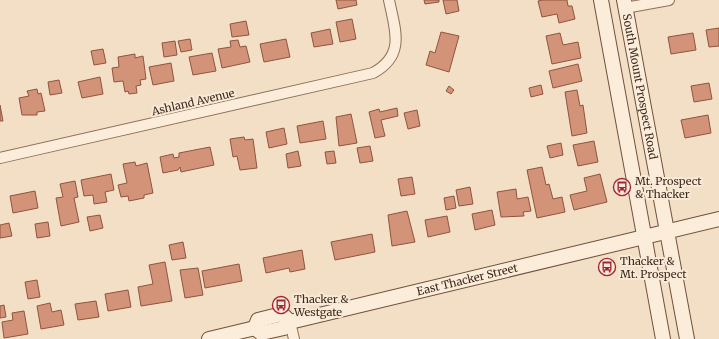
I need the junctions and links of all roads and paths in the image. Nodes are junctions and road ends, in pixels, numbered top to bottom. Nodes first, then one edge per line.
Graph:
1 (389, 0) edge
2 (601, 0) edge
3 (669, 0) edge
4 (624, 4) edge
5 (0, 158) edge
6 (719, 219) edge
7 (667, 232) junction
8 (644, 237) junction
9 (290, 322) junction
10 (209, 339) edge
11 (294, 339) edge
12 (663, 339) edge
13 (687, 339) edge

1 - 5 street, Ashland Avenue
2 - 8 main road, South Mount Prospect Road
3 - 4 street
4 - 7 main road, South Mount Prospect Road
6 - 7 main road, East Thacker Street
7 - 8 main road, East Thacker Street
7 - 13 main road, South Mount Prospect Road
8 - 9 main road, East Thacker Street
8 - 12 main road, South Mount Prospect Road
9 - 10 main road, East Thacker Street
9 - 11 street

